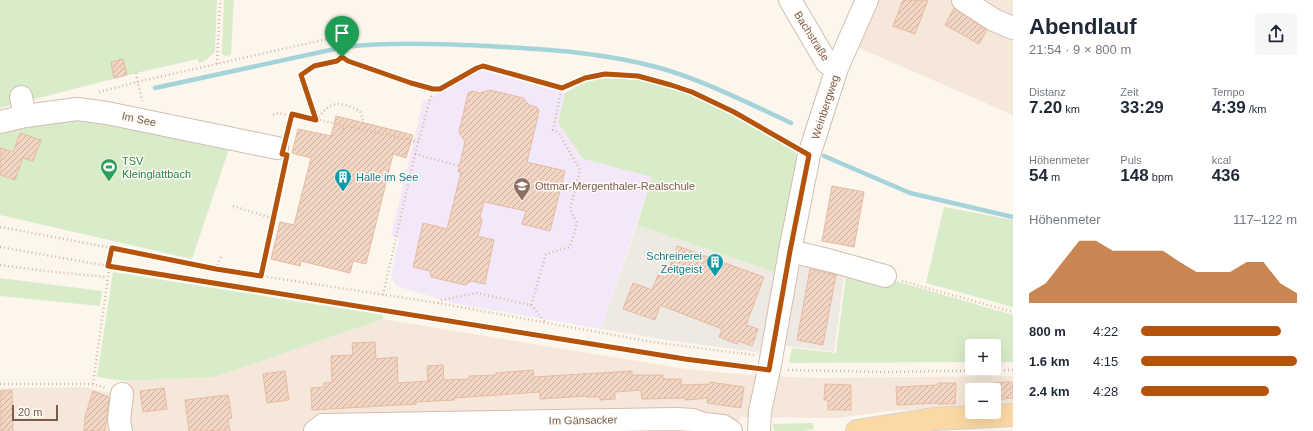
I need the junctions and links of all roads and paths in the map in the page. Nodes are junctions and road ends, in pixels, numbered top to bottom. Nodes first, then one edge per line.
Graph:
1 (220, 0) edge
2 (790, 0) edge
3 (867, 0) edge
4 (963, 0) edge
5 (1013, 28) edge
6 (342, 57) junction
7 (217, 64) junction
8 (837, 68) junction
9 (136, 73) dead end
10 (137, 82) junction
11 (562, 88) junction
12 (433, 89) junction
13 (77, 109) junction
14 (273, 115) dead end
15 (291, 116) junction
16 (137, 119) junction
17 (316, 120) junction
18 (0, 122) edge
19 (344, 126) junction
20 (366, 131) junction
21 (342, 133) dead end
22 (418, 142) junction
23 (280, 149) junction
24 (416, 154) junction
25 (809, 155) junction
26 (459, 166) dead end
27 (233, 206) dead end
28 (274, 219) junction
29 (0, 227) edge
30 (0, 247) edge
31 (112, 248) junction
32 (790, 251) junction
33 (221, 256) dead end
34 (0, 265) edge
35 (108, 266) junction
36 (216, 269) junction
37 (261, 276) junction
38 (885, 276) joint
39 (107, 277) junction
40 (383, 295) junction
41 (438, 304) junction
42 (532, 305) junction
43 (1013, 312) edge
44 (546, 323) junction
45 (770, 364) junction
46 (1013, 370) edge
47 (0, 384) edge
48 (122, 394) dead end
49 (1013, 415) edge
50 (120, 431) edge
51 (315, 431) edge
52 (731, 431) edge
53 (759, 431) edge
54 (857, 431) edge

1 - 7 path
2 - 8 street, Bachstraße
3 - 8 street, Weinbergweg
4 - 5 street
6 - 7 path
6 - 12 path
6 - 17 path
7 - 10 path
8 - 25 street, Weinbergweg
9 - 10 path
10 - 13 path
10 - 16 path
11 - 12 path
11 - 25 path
11 - 42 path
12 - 22 path
13 - 16 street, Im See
13 - 18 street, Im See
14 - 15 path
15 - 17 path
15 - 23 path
16 - 23 street, Im See
17 - 19 path
17 - 20 path
19 - 20 path
19 - 21 path
20 - 22 path
22 - 24 path
23 - 28 path
24 - 26 path
24 - 40 path
25 - 32 street, Weinbergweg
27 - 28 path
28 - 37 path
29 - 31 path
30 - 35 path
31 - 35 path
31 - 36 path
32 - 38 street
32 - 45 street, Weinbergweg
33 - 36 path
34 - 39 path
35 - 39 path
35 - 45 path
36 - 37 path
37 - 40 path
38 - 43 path
39 - 47 path
40 - 41 path
41 - 42 path
41 - 44 path
42 - 44 path
44 - 45 path
45 - 46 path
45 - 53 street, Weinbergweg
48 - 50 street
49 - 54 main road
51 - 52 street, Im Gänsacker

